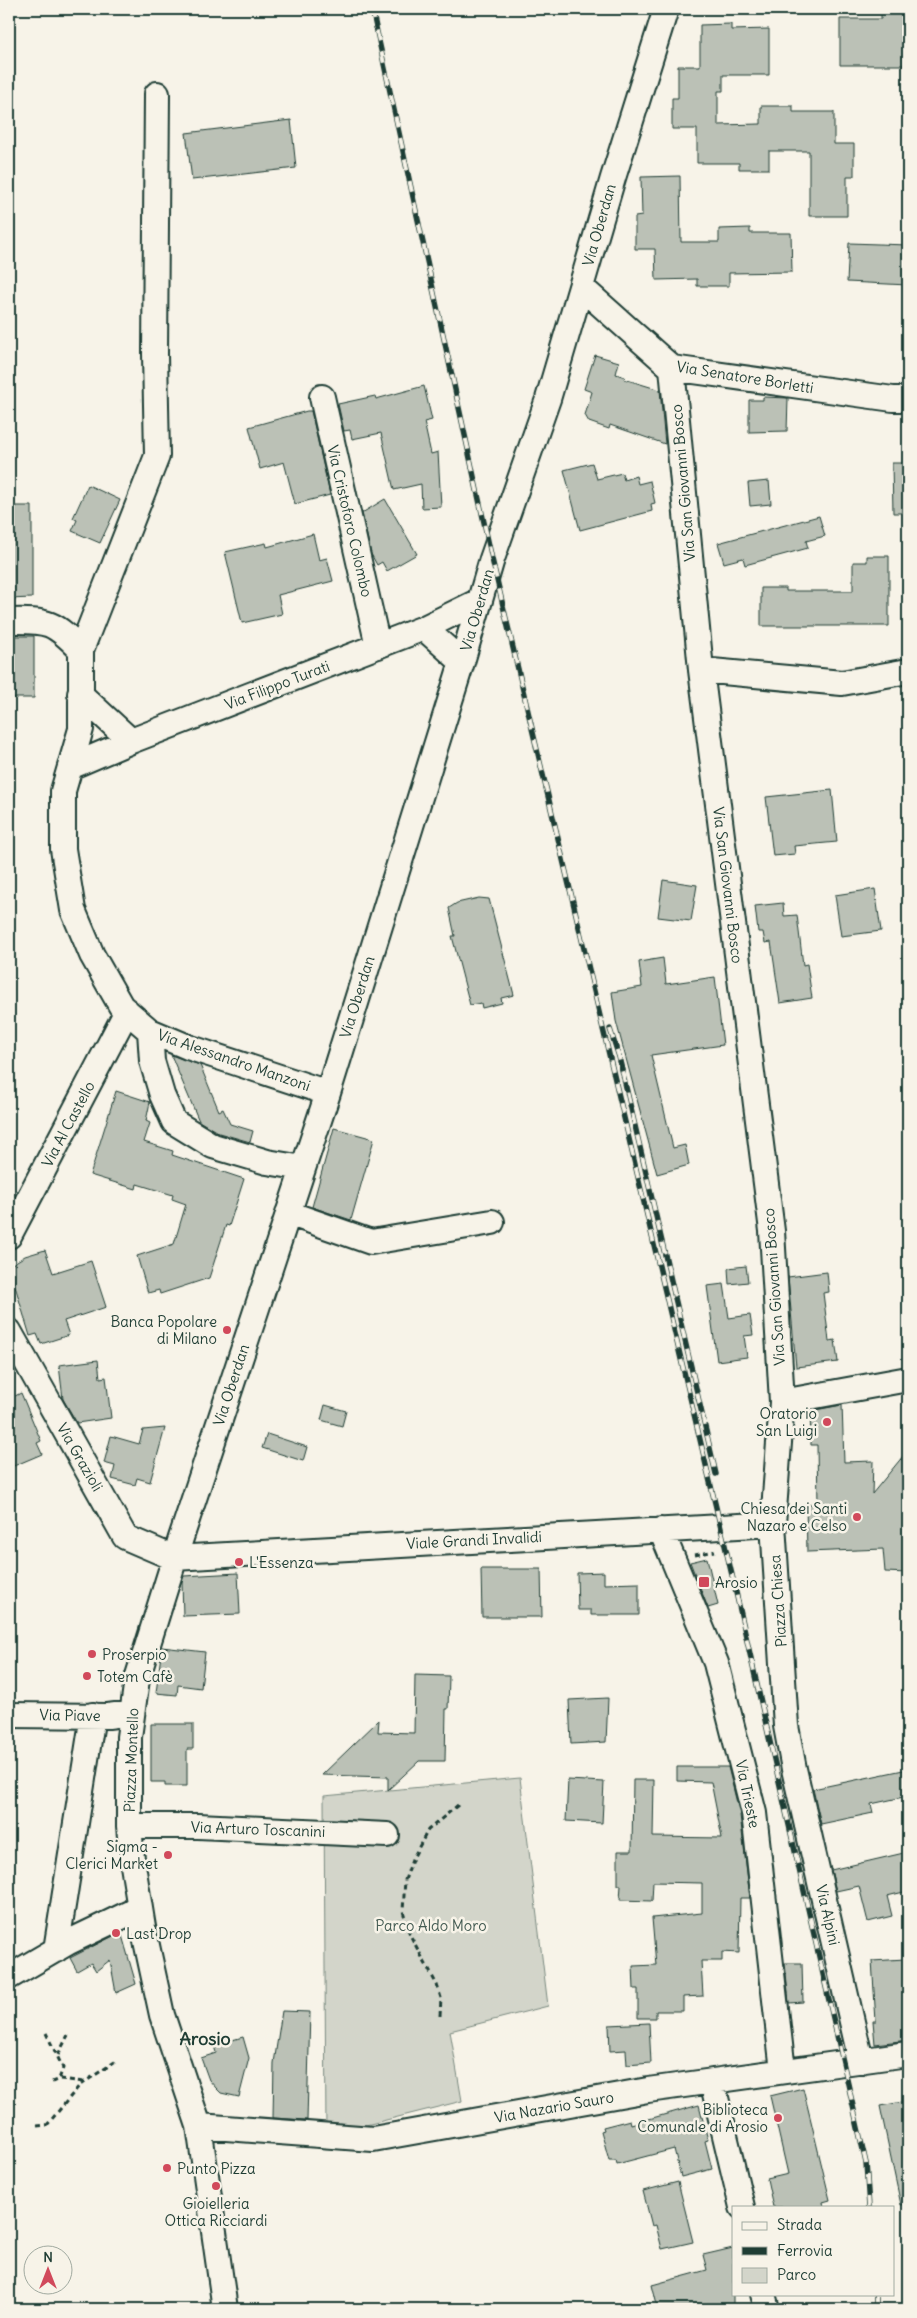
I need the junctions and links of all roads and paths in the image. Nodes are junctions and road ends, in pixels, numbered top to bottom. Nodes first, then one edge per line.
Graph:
1 (666, 9) edge
2 (157, 94) dead end
3 (581, 287) junction
4 (672, 368) junction
5 (322, 397) dead end
6 (908, 398) edge
7 (479, 601) junction
8 (9, 621) edge
9 (424, 628) junction
10 (378, 646) junction
11 (81, 650) junction
12 (462, 662) junction
13 (701, 670) junction
14 (908, 671) edge
15 (80, 694) junction
16 (131, 741) junction
17 (70, 767) junction
18 (126, 1011) junction
19 (150, 1031) junction
20 (328, 1093) junction
21 (303, 1168) junction
22 (288, 1213) junction
23 (492, 1222) dead end
24 (9, 1236) edge
25 (9, 1331) edge
26 (908, 1379) edge
27 (782, 1402) junction
28 (773, 1524) junction
29 (661, 1530) junction
30 (174, 1558) junction
31 (131, 1713) junction
32 (9, 1715) edge
33 (93, 1715) junction
34 (794, 1769) joint
35 (458, 1805) dead end
36 (129, 1826) junction
37 (387, 1835) dead end
38 (140, 1908) junction
39 (56, 1950) junction
40 (9, 1977) edge
41 (440, 2016) dead end
42 (46, 2033) dead end
43 (68, 2035) dead end
44 (908, 2054) edge
45 (57, 2055) junction
46 (861, 2060) junction
47 (116, 2061) dead end
48 (783, 2071) junction
49 (59, 2079) junction
50 (712, 2081) junction
51 (52, 2082) dead end
52 (85, 2082) junction
53 (37, 2126) dead end
54 (199, 2126) junction
55 (742, 2206) edge
56 (764, 2296) edge
57 (225, 2309) edge
58 (767, 2309) edge

1 - 3 street, Via Oberdan
2 - 11 street
3 - 4 street, Via Senatore Borletti
3 - 7 street, Via Oberdan
4 - 6 street, Via Senatore Borletti
4 - 13 street, Via San Giovanni Bosco
5 - 10 street, Via Cristoforo Colombo
7 - 9 street, Via Filippo Turati
7 - 12 street, Via Oberdan
8 - 11 street
9 - 10 street, Via Filippo Turati
9 - 12 street
10 - 16 street, Via Filippo Turati
11 - 15 street, Via Alessandro Manzoni
12 - 20 street, Via Oberdan
13 - 14 street
13 - 27 street, Via San Giovanni Bosco
15 - 16 street
15 - 17 street, Via Alessandro Manzoni
16 - 17 street, Via Filippo Turati
17 - 18 street, Via Alessandro Manzoni
18 - 19 street, Via Alessandro Manzoni
18 - 24 street, Via Al Castello
19 - 20 street, Via Alessandro Manzoni
19 - 21 street
20 - 21 street, Via Oberdan
21 - 22 street, Via Oberdan
22 - 23 street
22 - 30 street, Via Oberdan
25 - 30 street, Via Grazioli
26 - 27 street
27 - 28 street, Piazza Chiesa
28 - 29 street, Viale Grandi Invalidi
28 - 34 street, Piazza Chiesa
29 - 30 street, Viale Grandi Invalidi
29 - 48 street, Via Trieste
30 - 31 street, Piazza Montello
31 - 33 street, Via Piave
31 - 36 street, Piazza Montello
32 - 33 street, Via Piave
33 - 39 street
34 - 46 street, Via Alpini
35 - 41 path
36 - 37 street, Via Arturo Toscanini
36 - 38 street, Piazza Montello
38 - 39 street
38 - 54 street, Piazza Montello
39 - 40 street
42 - 45 path
43 - 45 path
44 - 46 street, Via Nazario Sauro
45 - 49 path
46 - 48 street, Via Nazario Sauro
47 - 52 path
48 - 50 street, Via Nazario Sauro
49 - 51 path
49 - 52 path
50 - 54 street, Via Nazario Sauro
50 - 55 street
52 - 53 path
54 - 57 street, Piazza Montello
56 - 58 street

